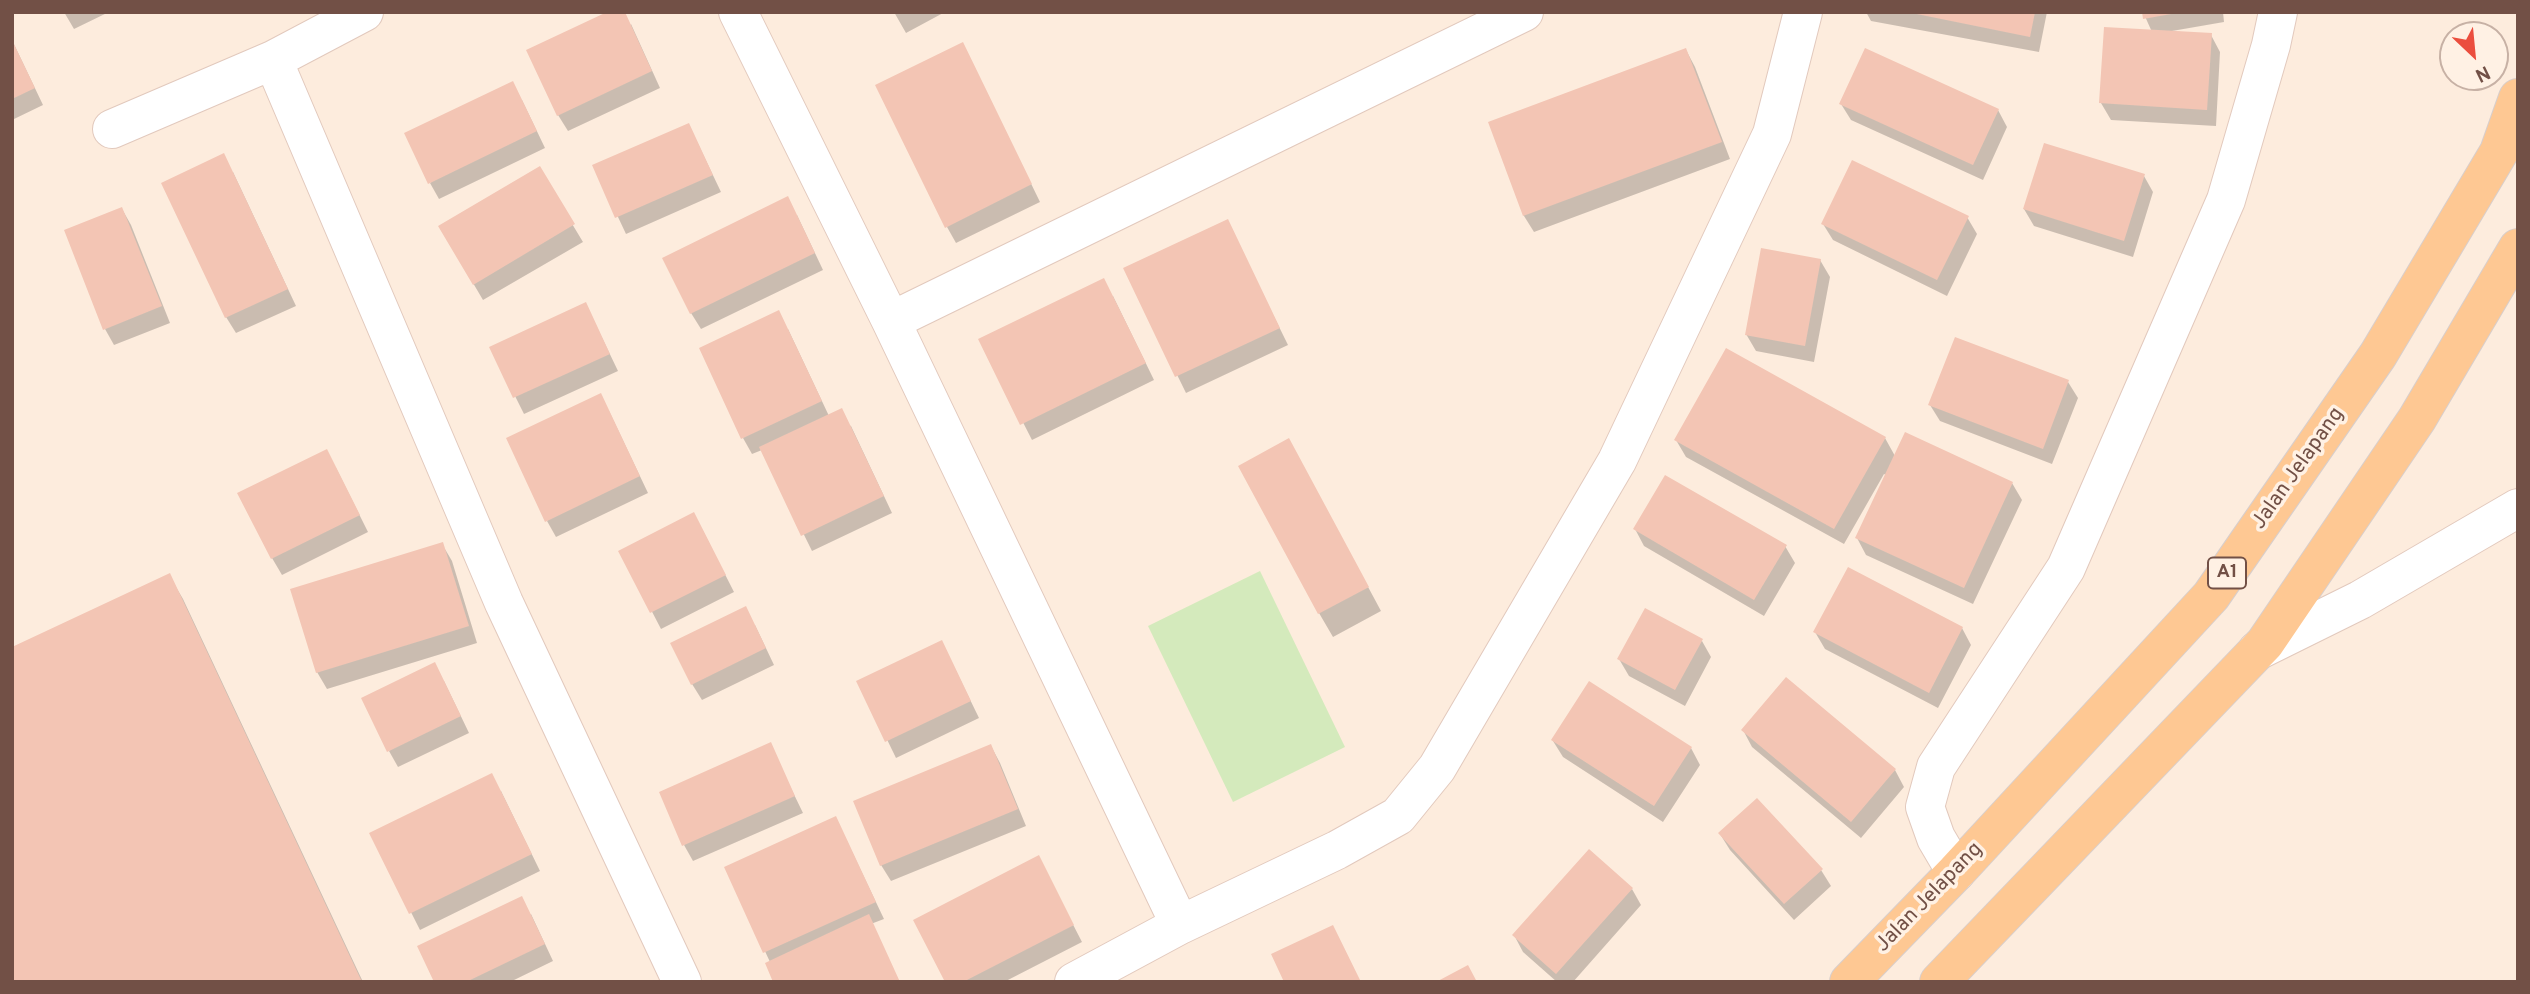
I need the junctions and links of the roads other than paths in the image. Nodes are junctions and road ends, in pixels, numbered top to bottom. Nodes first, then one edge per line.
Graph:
1 (364, 12) edge
2 (738, 12) edge
3 (1524, 12) edge
4 (1803, 12) edge
5 (2277, 12) edge
6 (273, 60) junction
7 (2518, 98) edge
8 (112, 129) dead end
9 (2518, 248) edge
10 (891, 321) junction
11 (2518, 508) edge
12 (2257, 650) junction
13 (1956, 872) junction
14 (1180, 925) junction
15 (1955, 976) edge
16 (682, 982) edge
17 (1074, 982) edge
18 (1849, 982) edge

1 - 6 street
2 - 10 street
3 - 10 street
4 - 14 street
5 - 13 street
6 - 8 street
6 - 16 street
7 - 13 main road, Jalan Jelapang / A1
9 - 12 main road
10 - 14 street
11 - 12 street
12 - 15 main road
13 - 18 main road, Jalan Jelapang / A1
14 - 17 street

